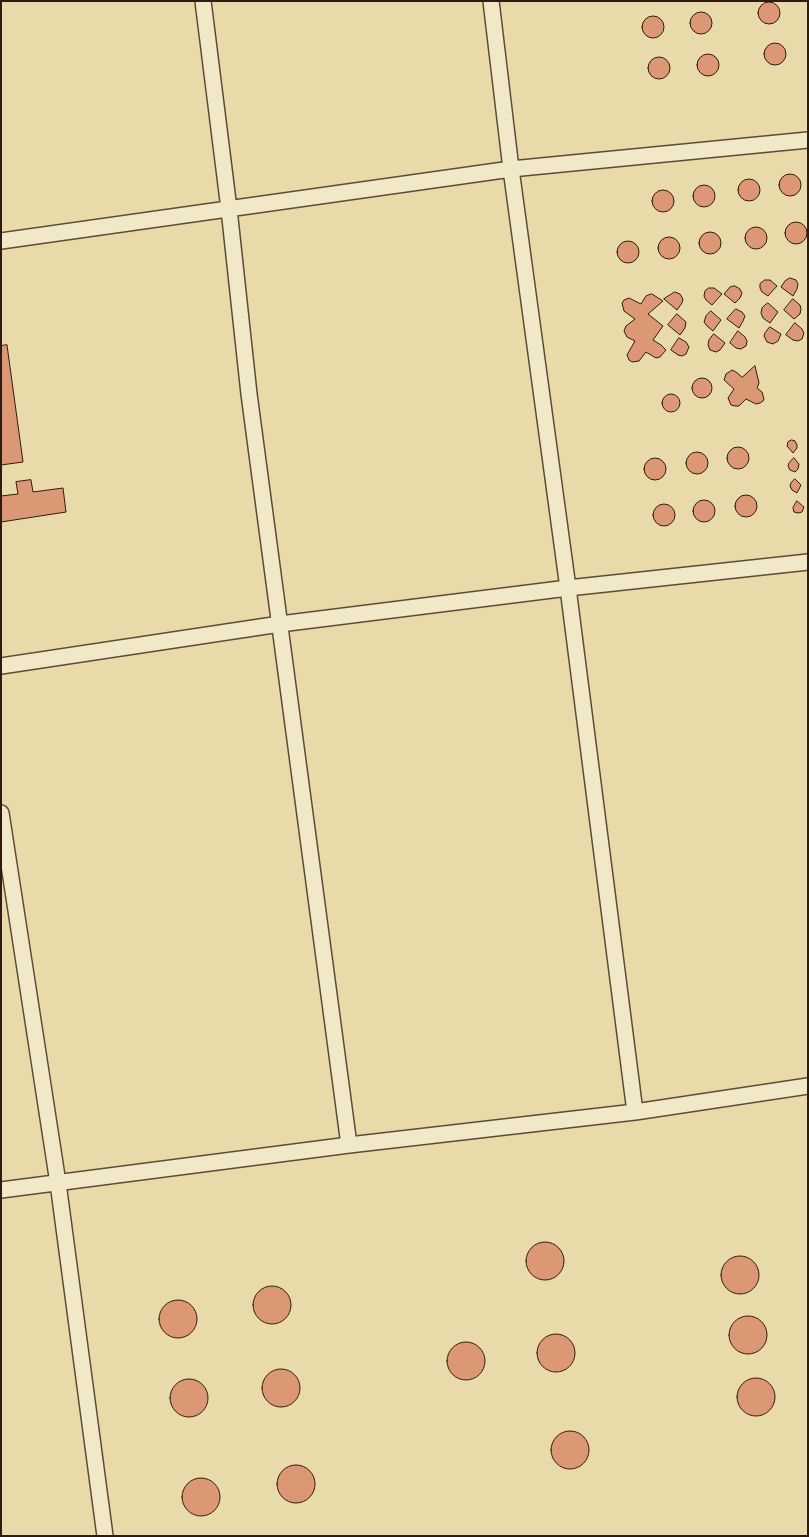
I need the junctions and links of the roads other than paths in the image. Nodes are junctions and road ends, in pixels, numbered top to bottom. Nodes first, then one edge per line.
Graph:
1 (203, 1) edge
2 (491, 1) edge
3 (808, 140) edge
4 (511, 169) junction
5 (229, 210) junction
6 (1, 241) edge
7 (808, 562) edge
8 (568, 588) junction
9 (280, 624) junction
10 (1, 666) edge
11 (1, 813) edge
12 (808, 1086) edge
13 (635, 1112) junction
14 (349, 1145) junction
15 (58, 1183) junction
16 (1, 1190) edge
17 (105, 1536) edge

1 - 5 lane
2 - 4 lane
3 - 4 lane
4 - 5 lane
4 - 8 lane
5 - 6 lane
5 - 9 lane
7 - 8 lane
8 - 9 lane
8 - 13 lane
9 - 10 lane
9 - 14 lane
11 - 15 lane
12 - 13 lane
13 - 14 lane
14 - 15 lane
15 - 16 lane
15 - 17 lane

